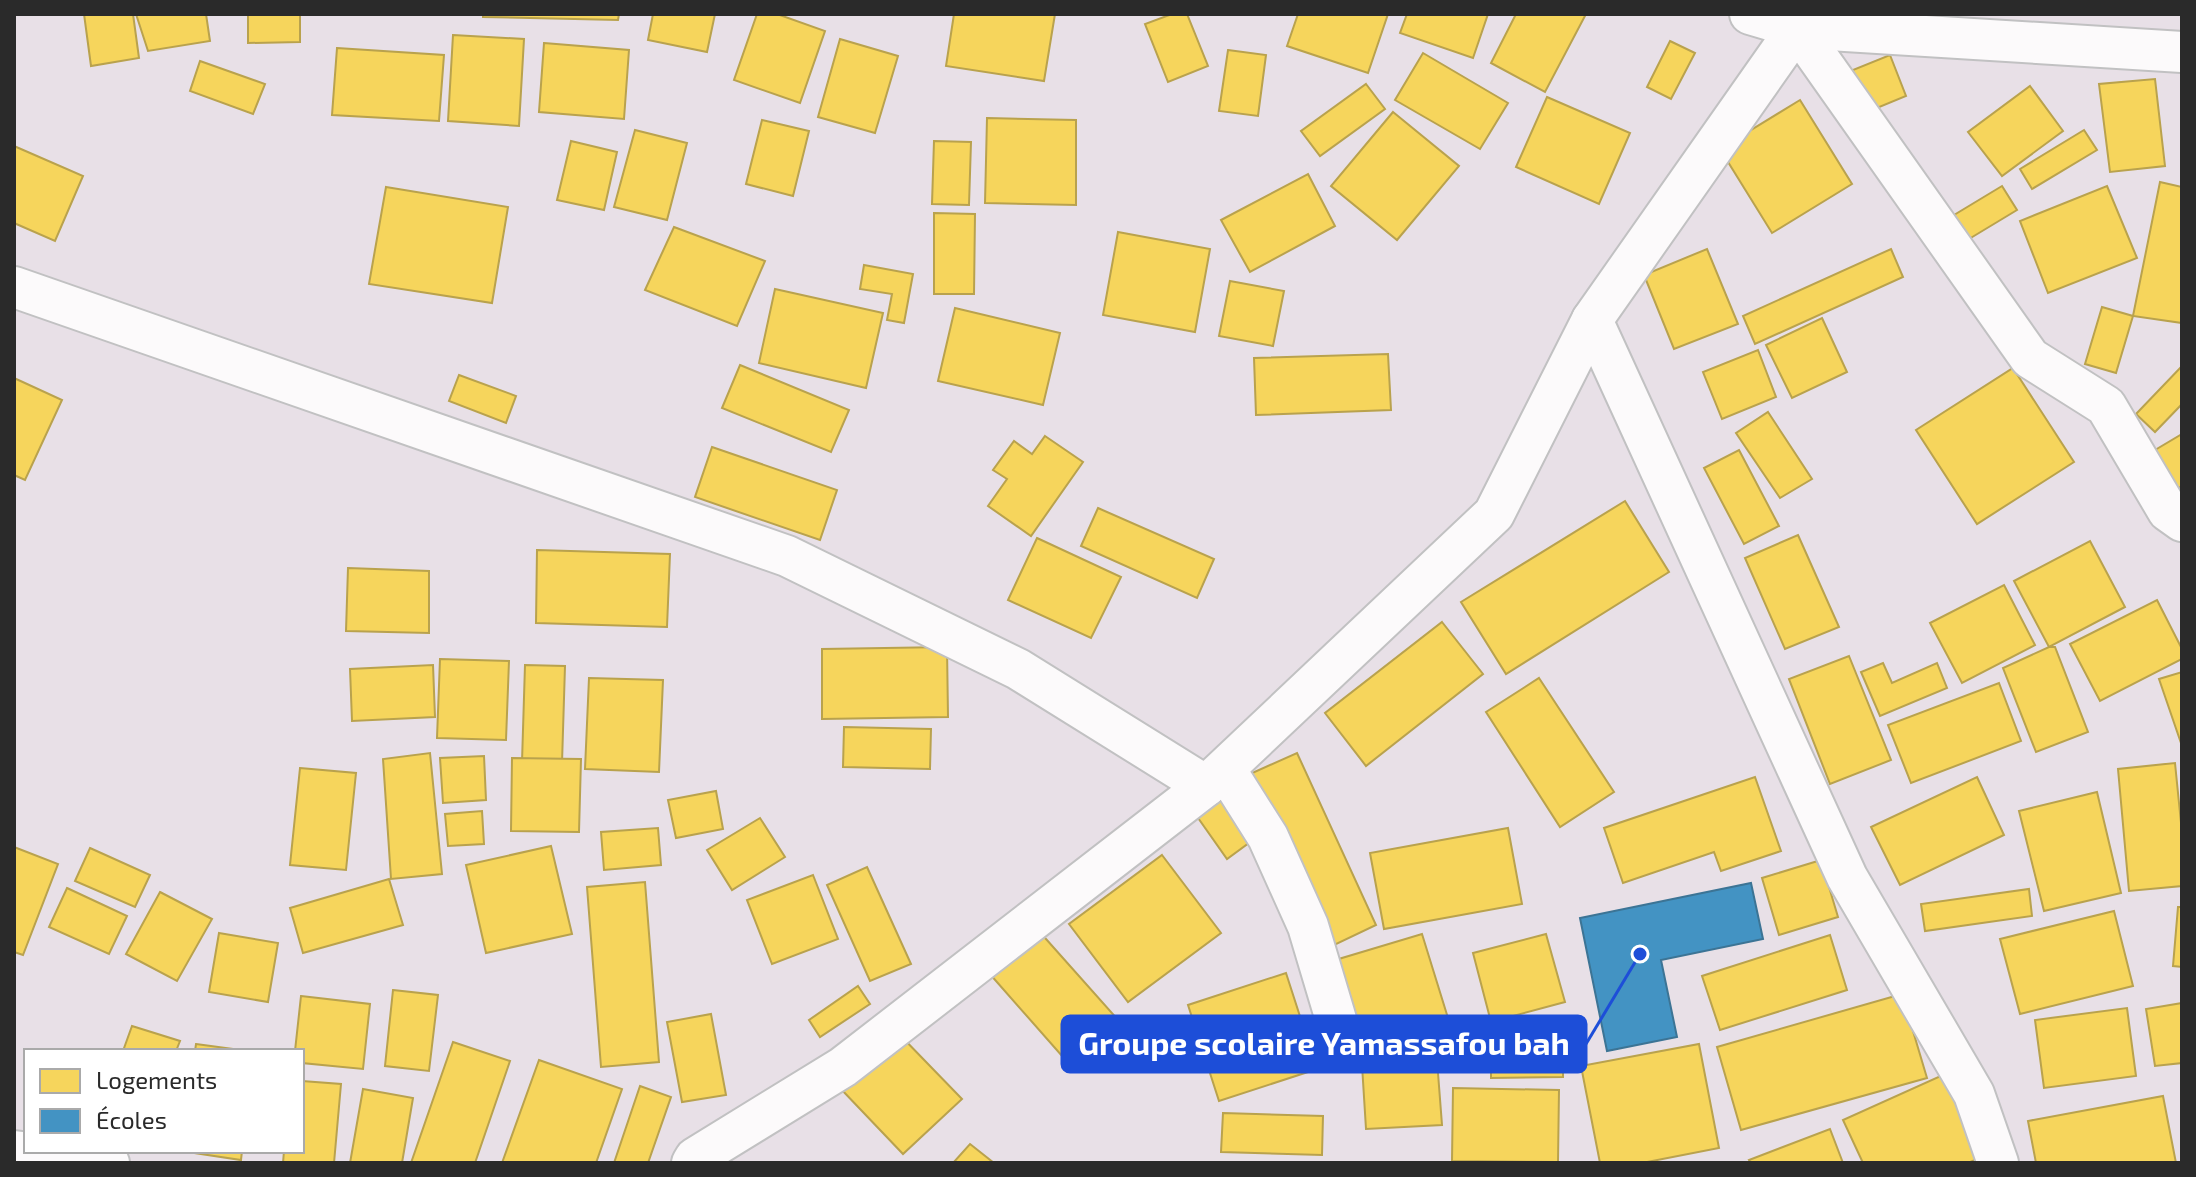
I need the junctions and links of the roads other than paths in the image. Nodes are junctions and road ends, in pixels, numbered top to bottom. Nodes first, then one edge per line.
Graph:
1 (1750, 14) edge
2 (1797, 28) junction
3 (2182, 52) edge
4 (14, 287) edge
5 (1592, 320) junction
6 (2182, 521) edge
7 (1216, 778) junction
8 (1337, 1023) dead end
9 (30, 1153) edge
10 (109, 1163) edge
11 (692, 1163) edge
12 (1998, 1163) edge

1 - 2 street
2 - 3 street
2 - 5 street
2 - 6 street
4 - 7 street
5 - 7 street
5 - 12 street
7 - 8 street
7 - 11 street
9 - 10 street

